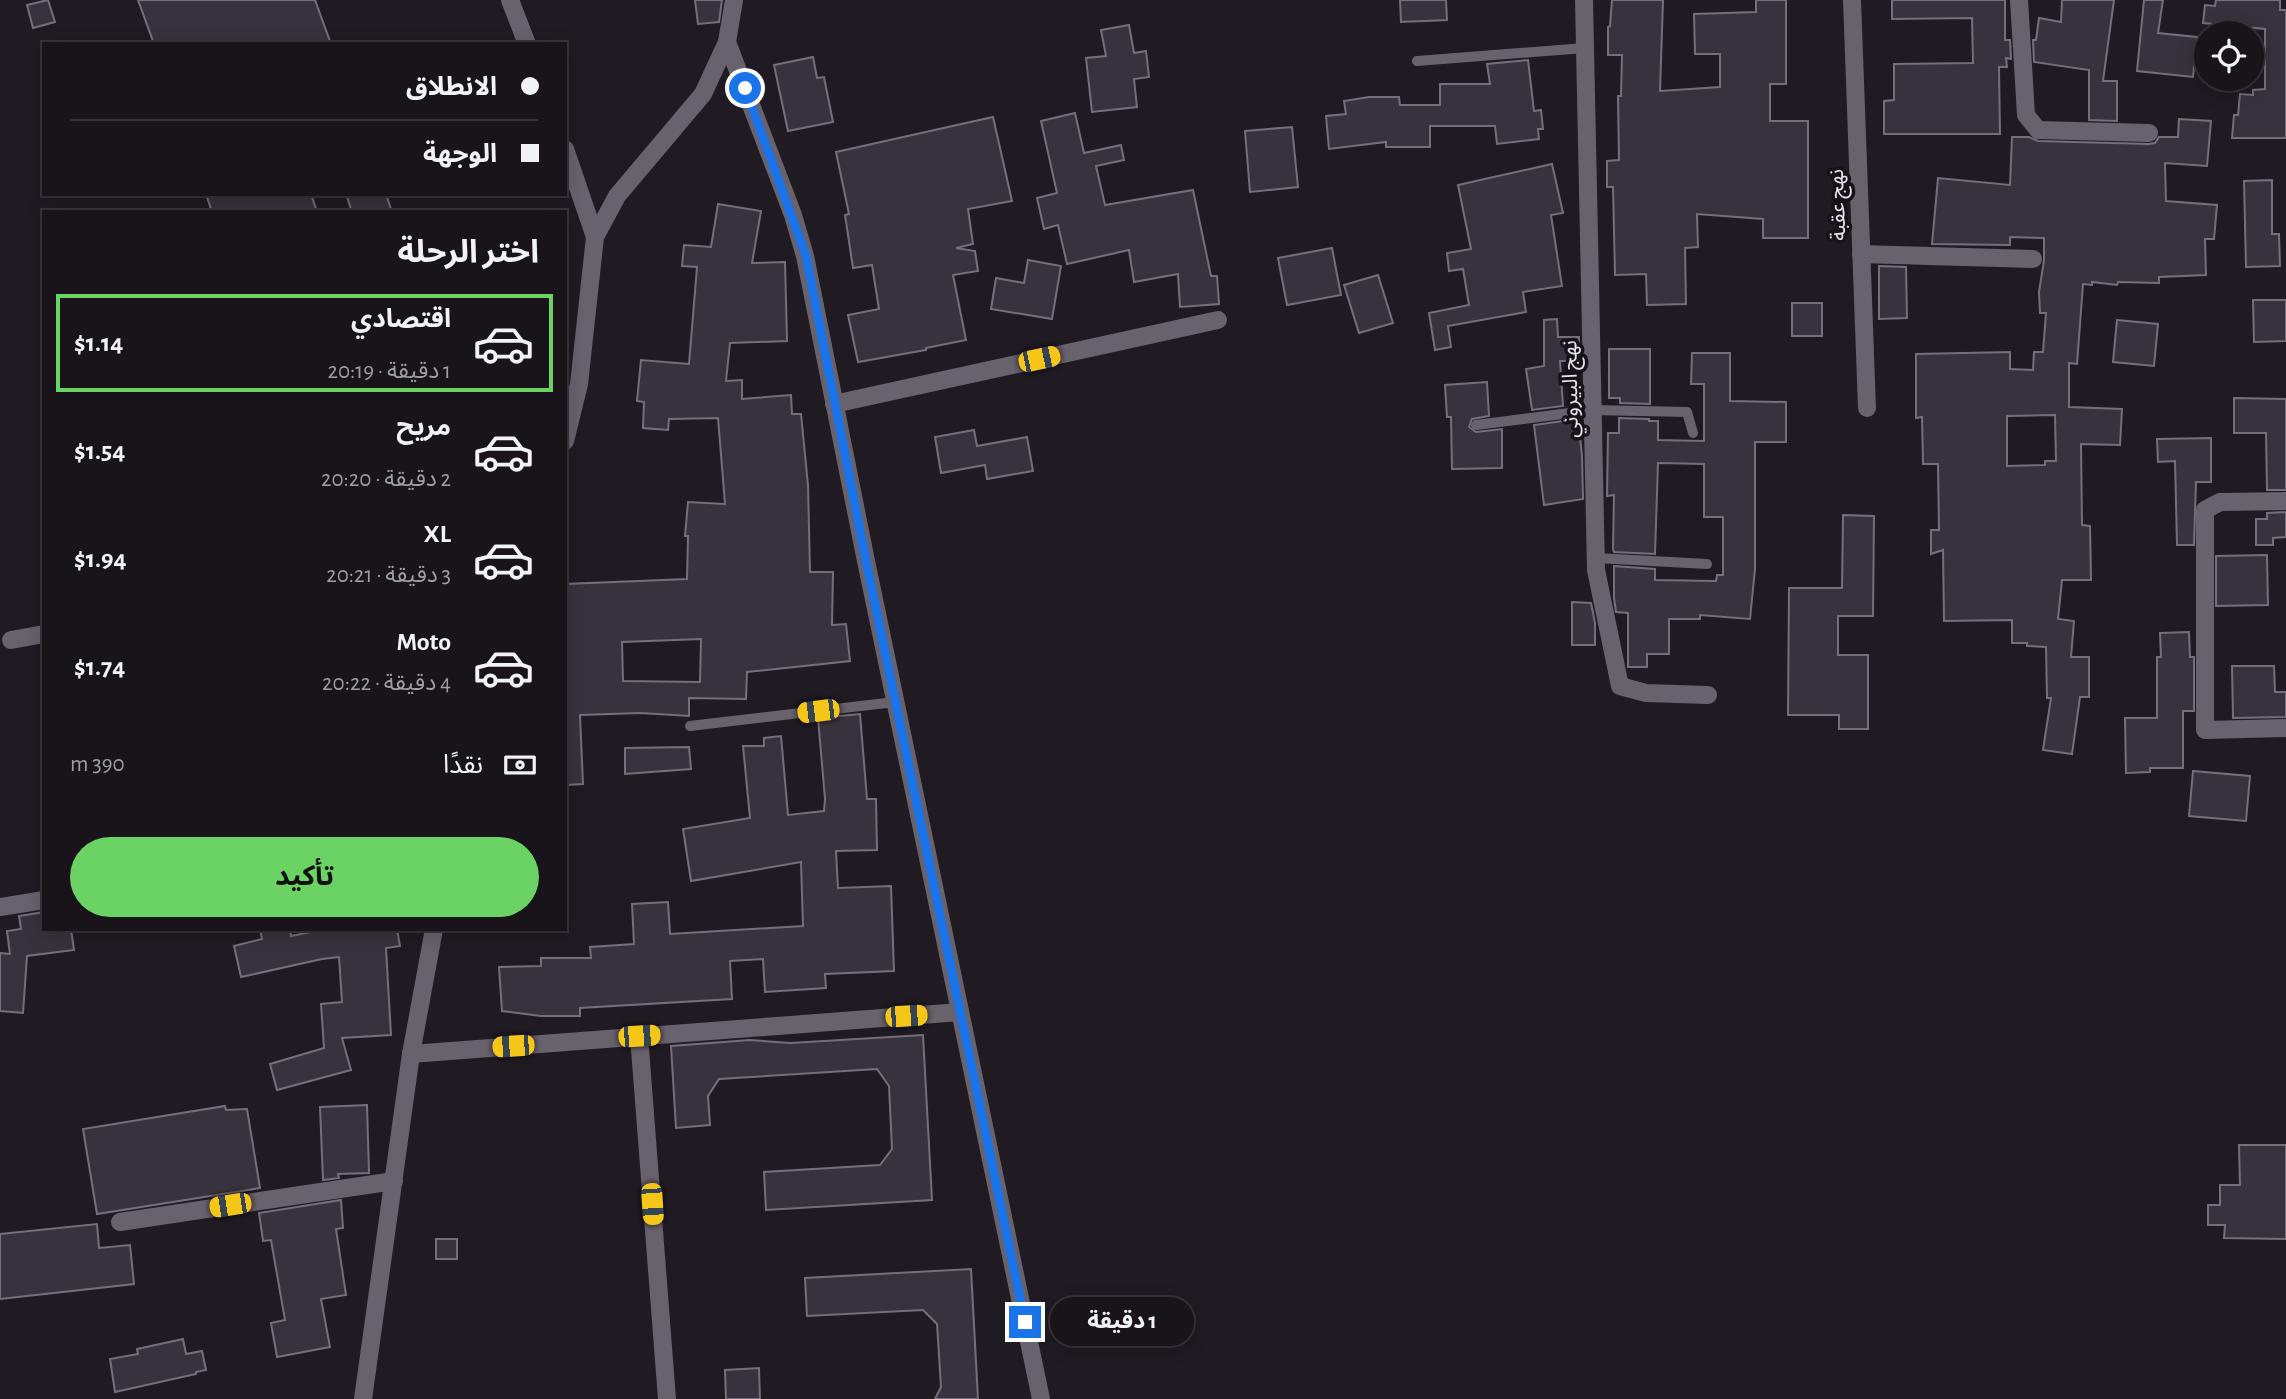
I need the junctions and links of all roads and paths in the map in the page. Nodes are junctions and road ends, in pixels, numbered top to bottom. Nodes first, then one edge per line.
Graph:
1 (510, 0) edge
2 (734, 0) edge
3 (1584, 0) edge
4 (1852, 0) edge
5 (2020, 0) edge
6 (727, 41) junction
7 (526, 42) edge
8 (1585, 48) junction
9 (1417, 61) dead end
10 (2149, 133) dead end
11 (567, 155) edge
12 (595, 237) junction
13 (1861, 254) junction
14 (2033, 259) dead end
15 (1217, 320) dead end
16 (572, 386) edge
17 (834, 404) junction
18 (1867, 408) dead end
19 (1593, 410) junction
20 (567, 425) edge
21 (1476, 425) dead end
22 (1693, 433) dead end
23 (2286, 501) edge
24 (1597, 558) junction
25 (1707, 564) dead end
26 (42, 634) edge
27 (11, 640) dead end
28 (1708, 695) dead end
29 (895, 702) junction
30 (691, 726) dead end
31 (2286, 728) edge
32 (42, 900) edge
33 (0, 906) edge
34 (435, 931) edge
35 (960, 1012) junction
36 (639, 1036) junction
37 (411, 1054) junction
38 (394, 1181) junction
39 (120, 1222) dead end
40 (363, 1399) edge
41 (667, 1399) edge
42 (1041, 1399) edge

1 - 7 street
2 - 6 street
3 - 8 street, نهج البيروني
4 - 13 street, نهج عقبة
5 - 10 street
6 - 12 street
6 - 17 street
8 - 9 lane
8 - 19 street, نهج البيروني
11 - 12 street
12 - 16 street
13 - 14 street
13 - 18 street, نهج عقبة
15 - 17 street
16 - 20 street
17 - 29 street
19 - 21 lane
19 - 22 lane
19 - 24 street, نهج البيروني
23 - 31 street
24 - 25 lane
24 - 28 street, نهج البيروني
26 - 27 street
29 - 30 lane
29 - 35 street
32 - 33 street
34 - 37 street
35 - 36 street
35 - 42 street
36 - 37 street
36 - 41 street
37 - 38 street
38 - 39 street
38 - 40 street

